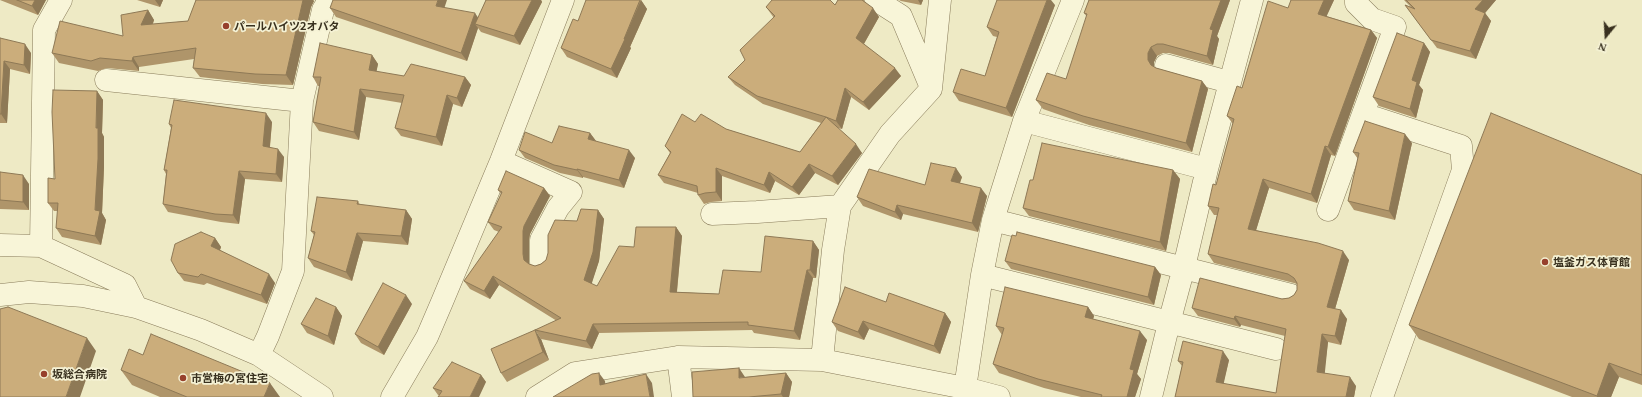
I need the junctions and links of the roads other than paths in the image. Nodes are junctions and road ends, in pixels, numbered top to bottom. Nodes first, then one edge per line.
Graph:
1 (61, 0) edge
2 (329, 0) edge
3 (563, 0) edge
4 (876, 0) edge
5 (940, 0) edge
6 (1073, 0) edge
7 (1252, 0) edge
8 (1356, 0) edge
9 (1166, 65) dead end
10 (106, 80) dead end
11 (1230, 82) junction
12 (931, 89) junction
13 (302, 101) junction
14 (1363, 114) junction
15 (1024, 121) junction
16 (501, 161) junction
17 (1207, 170) junction
18 (840, 206) junction
19 (1328, 210) dead end
20 (712, 214) dead end
21 (992, 220) junction
22 (0, 245) edge
23 (41, 246) junction
24 (540, 262) dead end
25 (1184, 267) junction
26 (982, 274) junction
27 (0, 295) edge
28 (1291, 295) edge
29 (136, 307) junction
30 (1169, 323) junction
31 (1276, 349) dead end
32 (259, 355) junction
33 (678, 357) junction
34 (822, 360) junction
35 (969, 392) edge
36 (322, 397) edge
37 (392, 397) edge
38 (537, 397) edge
39 (683, 397) edge
40 (999, 397) edge
41 (1151, 397) edge
42 (1382, 397) edge

1 - 23 street
2 - 13 street
3 - 16 street
4 - 12 street
5 - 12 street
6 - 15 street
7 - 11 street
8 - 14 street
9 - 11 street
10 - 13 street
11 - 17 street
12 - 18 street
13 - 32 street
14 - 19 street
14 - 42 street
15 - 17 street
15 - 21 street
16 - 24 street
16 - 37 street
17 - 25 street
18 - 20 street
18 - 34 street
21 - 25 street
21 - 26 street
22 - 23 street
23 - 29 street
25 - 28 street
25 - 30 street
26 - 30 street
26 - 35 street
27 - 29 street
29 - 32 street
30 - 31 street
30 - 41 street
32 - 36 street
33 - 34 street
33 - 38 street
33 - 39 street
34 - 35 street
35 - 40 street

